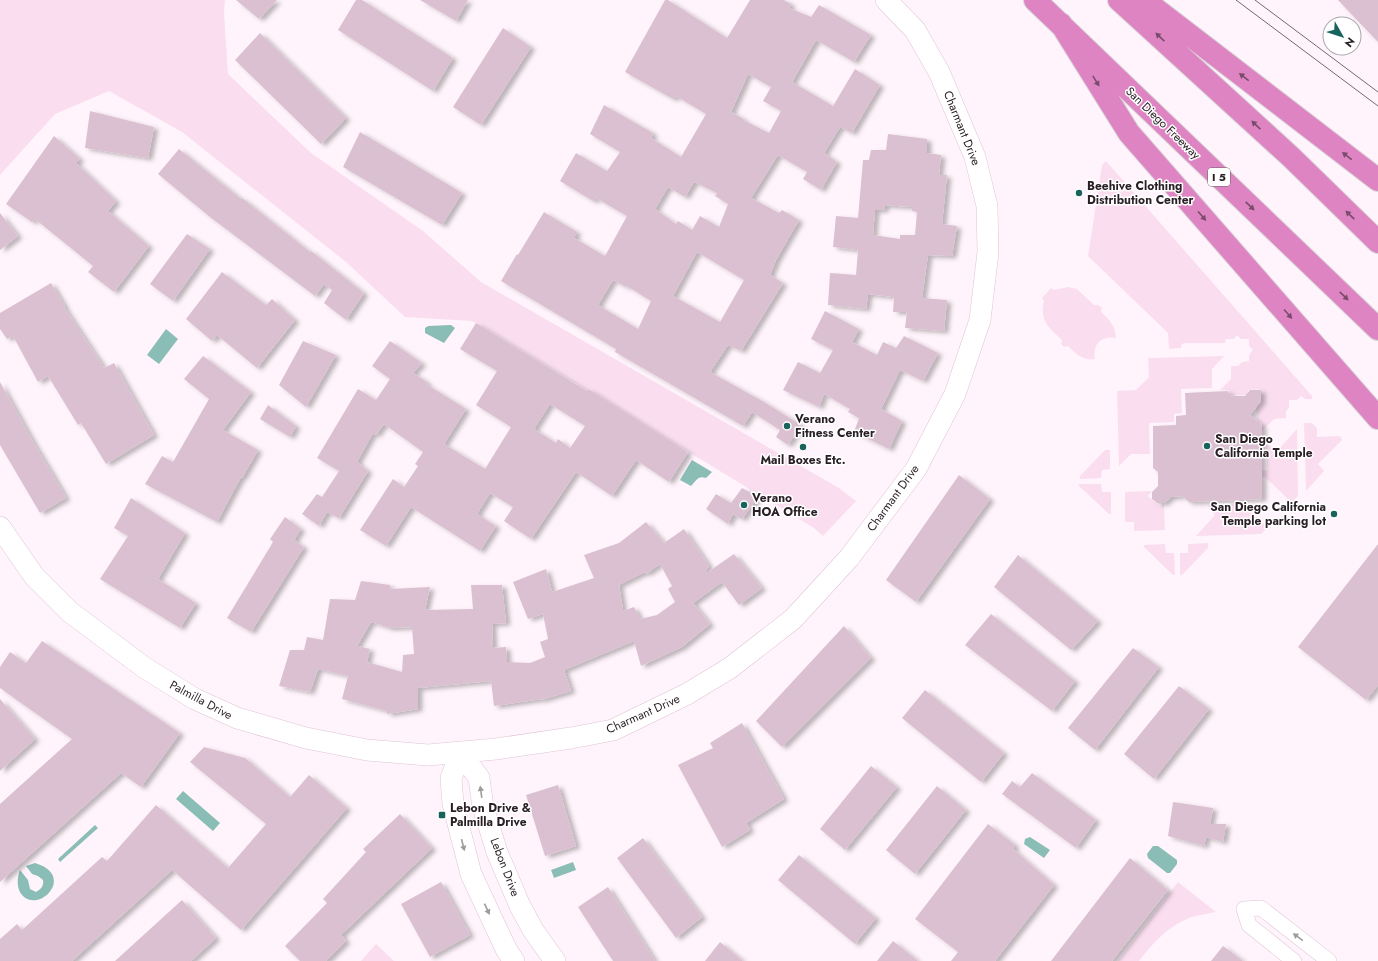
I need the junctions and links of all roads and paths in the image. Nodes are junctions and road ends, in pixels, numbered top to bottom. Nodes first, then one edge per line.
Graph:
1 (886, 0) edge
2 (1035, 0) edge
3 (1120, 0) edge
4 (1144, 0) edge
5 (1060, 24) junction
6 (1378, 180) edge
7 (1378, 242) edge
8 (1378, 329) edge
9 (1378, 418) edge
10 (0, 527) edge
11 (461, 753) junction
12 (514, 961) edge
13 (555, 961) edge
14 (1294, 961) edge
15 (1329, 961) edge

1 - 11 street, Charmant Drive
2 - 5 highway, San Diego Freeway / I 5
7 -> 3 highway
6 -> 4 highway
5 -> 8 highway, San Diego Freeway / I 5
5 -> 9 highway
10 - 11 street, Palmilla Drive
11 -> 12 street
13 -> 11 street, Lebon Drive
15 -> 14 street

